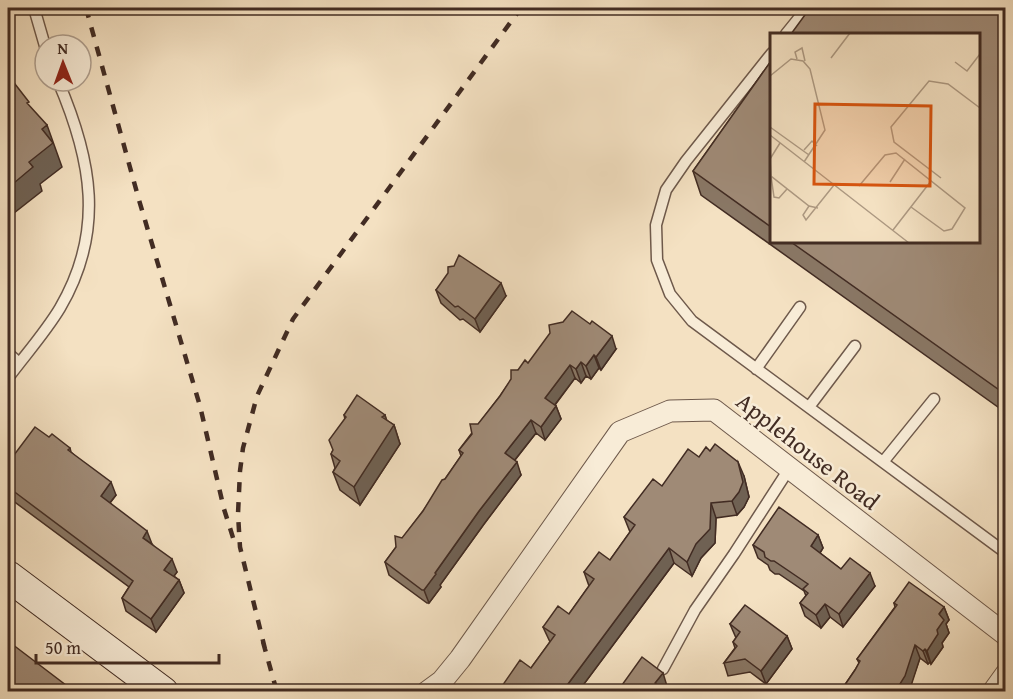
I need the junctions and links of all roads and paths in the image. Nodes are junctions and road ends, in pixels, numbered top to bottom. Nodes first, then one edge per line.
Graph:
1 (34, 8) edge
2 (807, 8) edge
3 (41, 33) edge
4 (787, 33) edge
5 (770, 54) edge
6 (63, 93) edge
7 (800, 307) dead end
8 (855, 346) dead end
9 (8, 353) edge
10 (19, 363) junction
11 (756, 369) junction
12 (8, 378) edge
13 (934, 399) dead end
14 (809, 408) junction
15 (883, 462) junction
16 (789, 469) junction
17 (1005, 552) edge
18 (8, 576) edge
19 (1005, 635) edge
20 (663, 669) dead end
21 (1005, 674) edge
22 (163, 692) edge
23 (427, 692) edge
24 (993, 692) edge

1 - 3 lane
2 - 4 lane
5 - 11 lane
6 - 10 lane
7 - 11 lane
8 - 14 lane
9 - 10 lane
10 - 12 lane
11 - 14 lane
13 - 15 lane
14 - 15 lane
15 - 17 lane
16 - 19 street, Applehouse Road
16 - 20 lane
16 - 23 street, Applehouse Road
18 - 22 street
21 - 24 street

